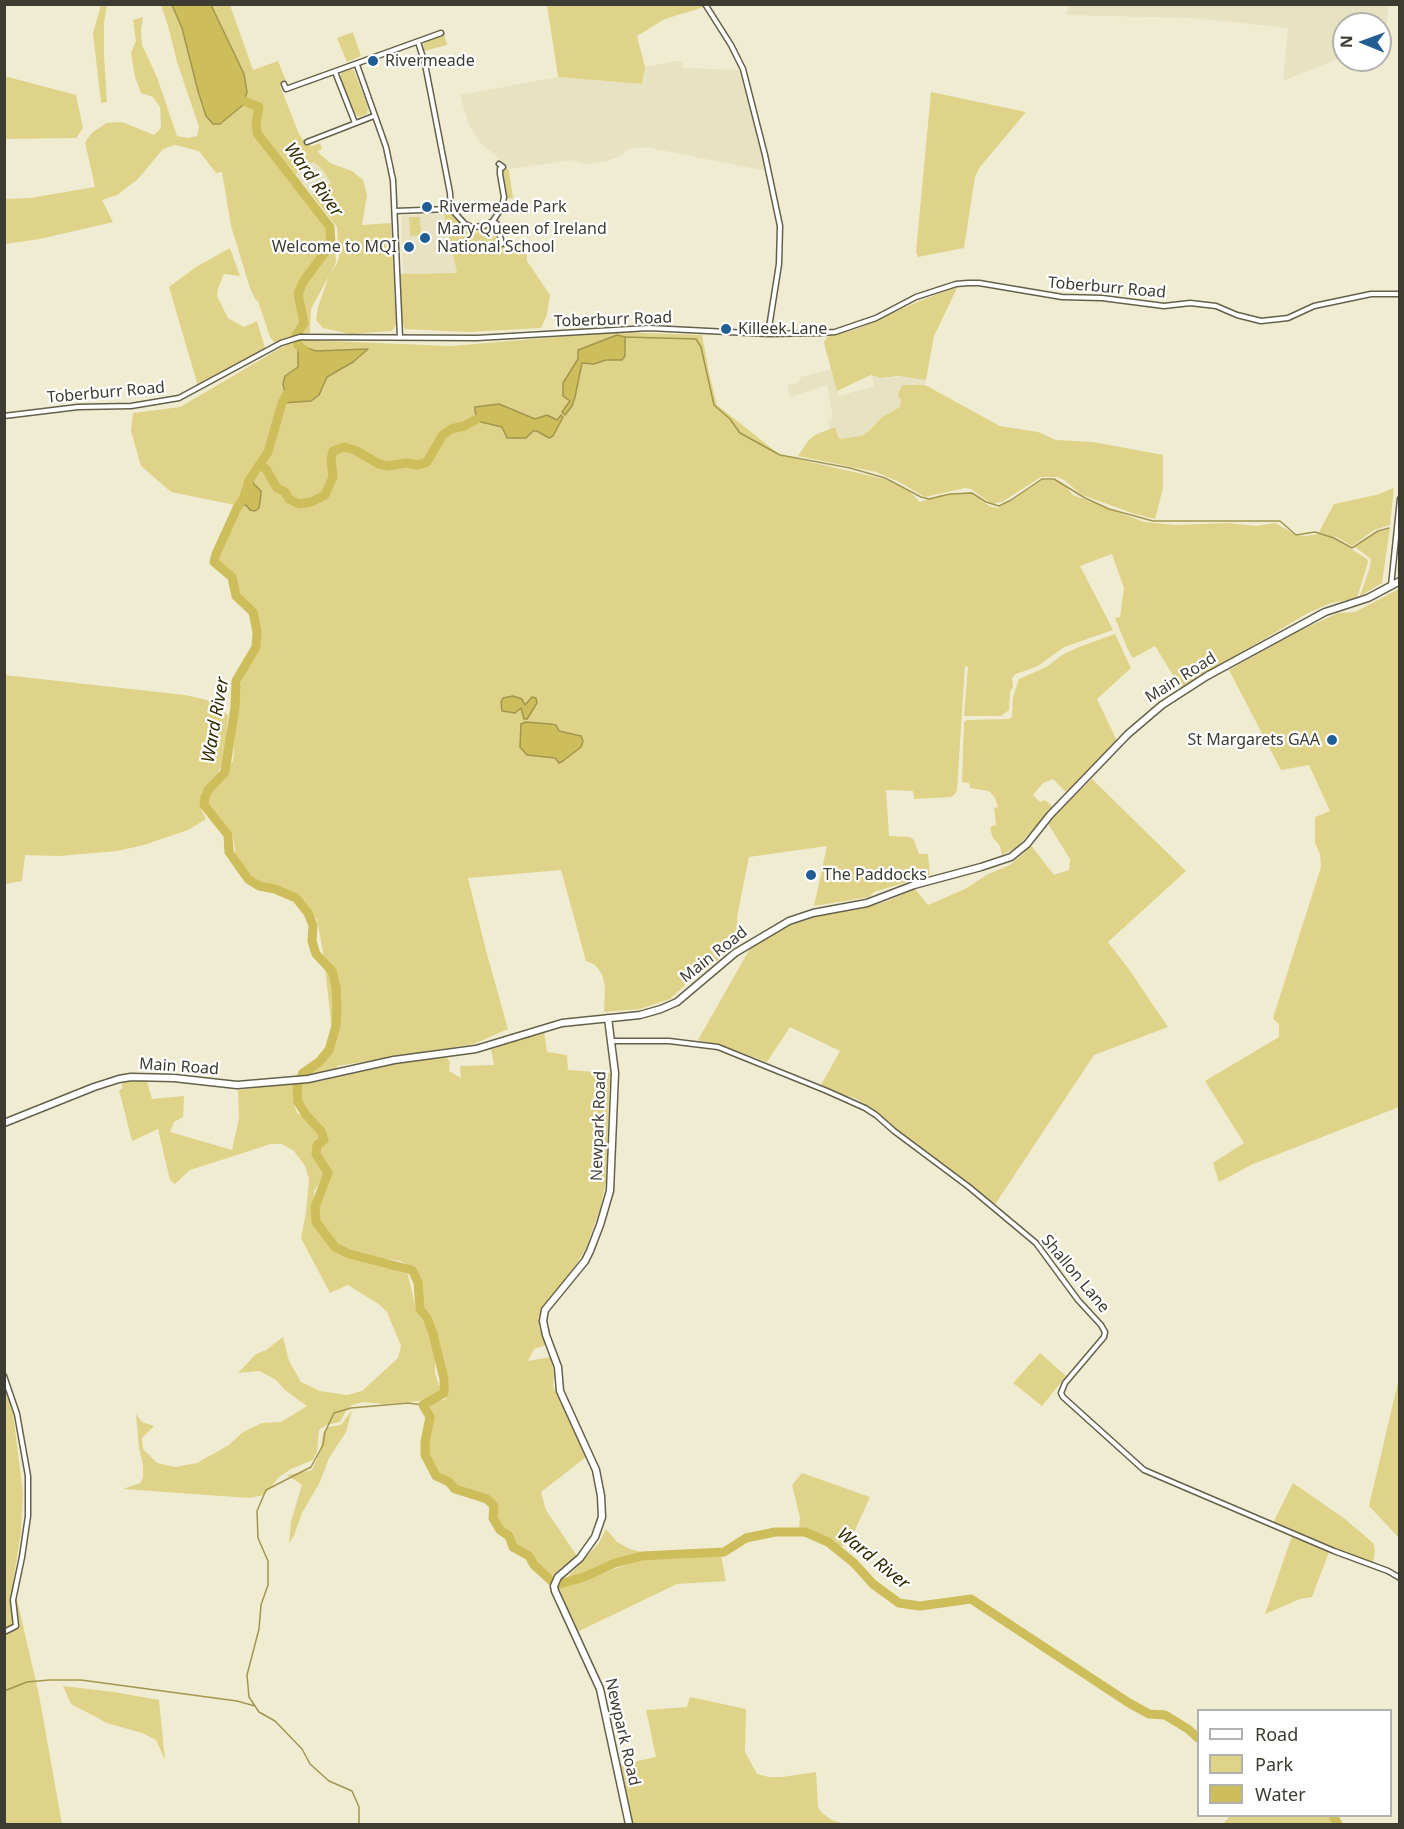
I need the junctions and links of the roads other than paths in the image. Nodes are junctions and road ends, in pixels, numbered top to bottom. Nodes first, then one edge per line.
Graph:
1 (705, 4) edge
2 (441, 33) dead end
3 (418, 42) junction
4 (357, 64) junction
5 (334, 72) junction
6 (284, 84) dead end
7 (374, 116) junction
8 (355, 123) junction
9 (307, 142) dead end
10 (499, 164) dead end
11 (451, 209) junction
12 (395, 211) junction
13 (493, 221) junction
14 (495, 241) dead end
15 (1400, 294) edge
16 (768, 334) junction
17 (400, 337) junction
18 (4, 416) edge
19 (1400, 498) edge
20 (1400, 581) edge
21 (1391, 586) junction
22 (608, 1018) junction
23 (612, 1041) junction
24 (4, 1123) edge
25 (4, 1376) edge
26 (1400, 1578) edge
27 (4, 1632) edge
28 (629, 1824) edge

1 - 16 street
2 - 3 street
3 - 4 street
3 - 11 street
4 - 5 street
4 - 7 street
5 - 6 street
5 - 8 street
7 - 8 street
7 - 12 street
8 - 9 street
10 - 13 street
11 - 12 street
11 - 13 street
12 - 17 street
13 - 14 street
15 - 16 street, Toberburr Road
16 - 17 street, Toberburr Road
17 - 18 street, Toberburr Road
19 - 21 street
20 - 21 main road, Main Road
21 - 22 main road, Main Road
22 - 23 main road, Newpark Road
22 - 24 main road, Main Road
23 - 26 street, Shallon Lane
23 - 28 main road, Newpark Road
25 - 27 street

